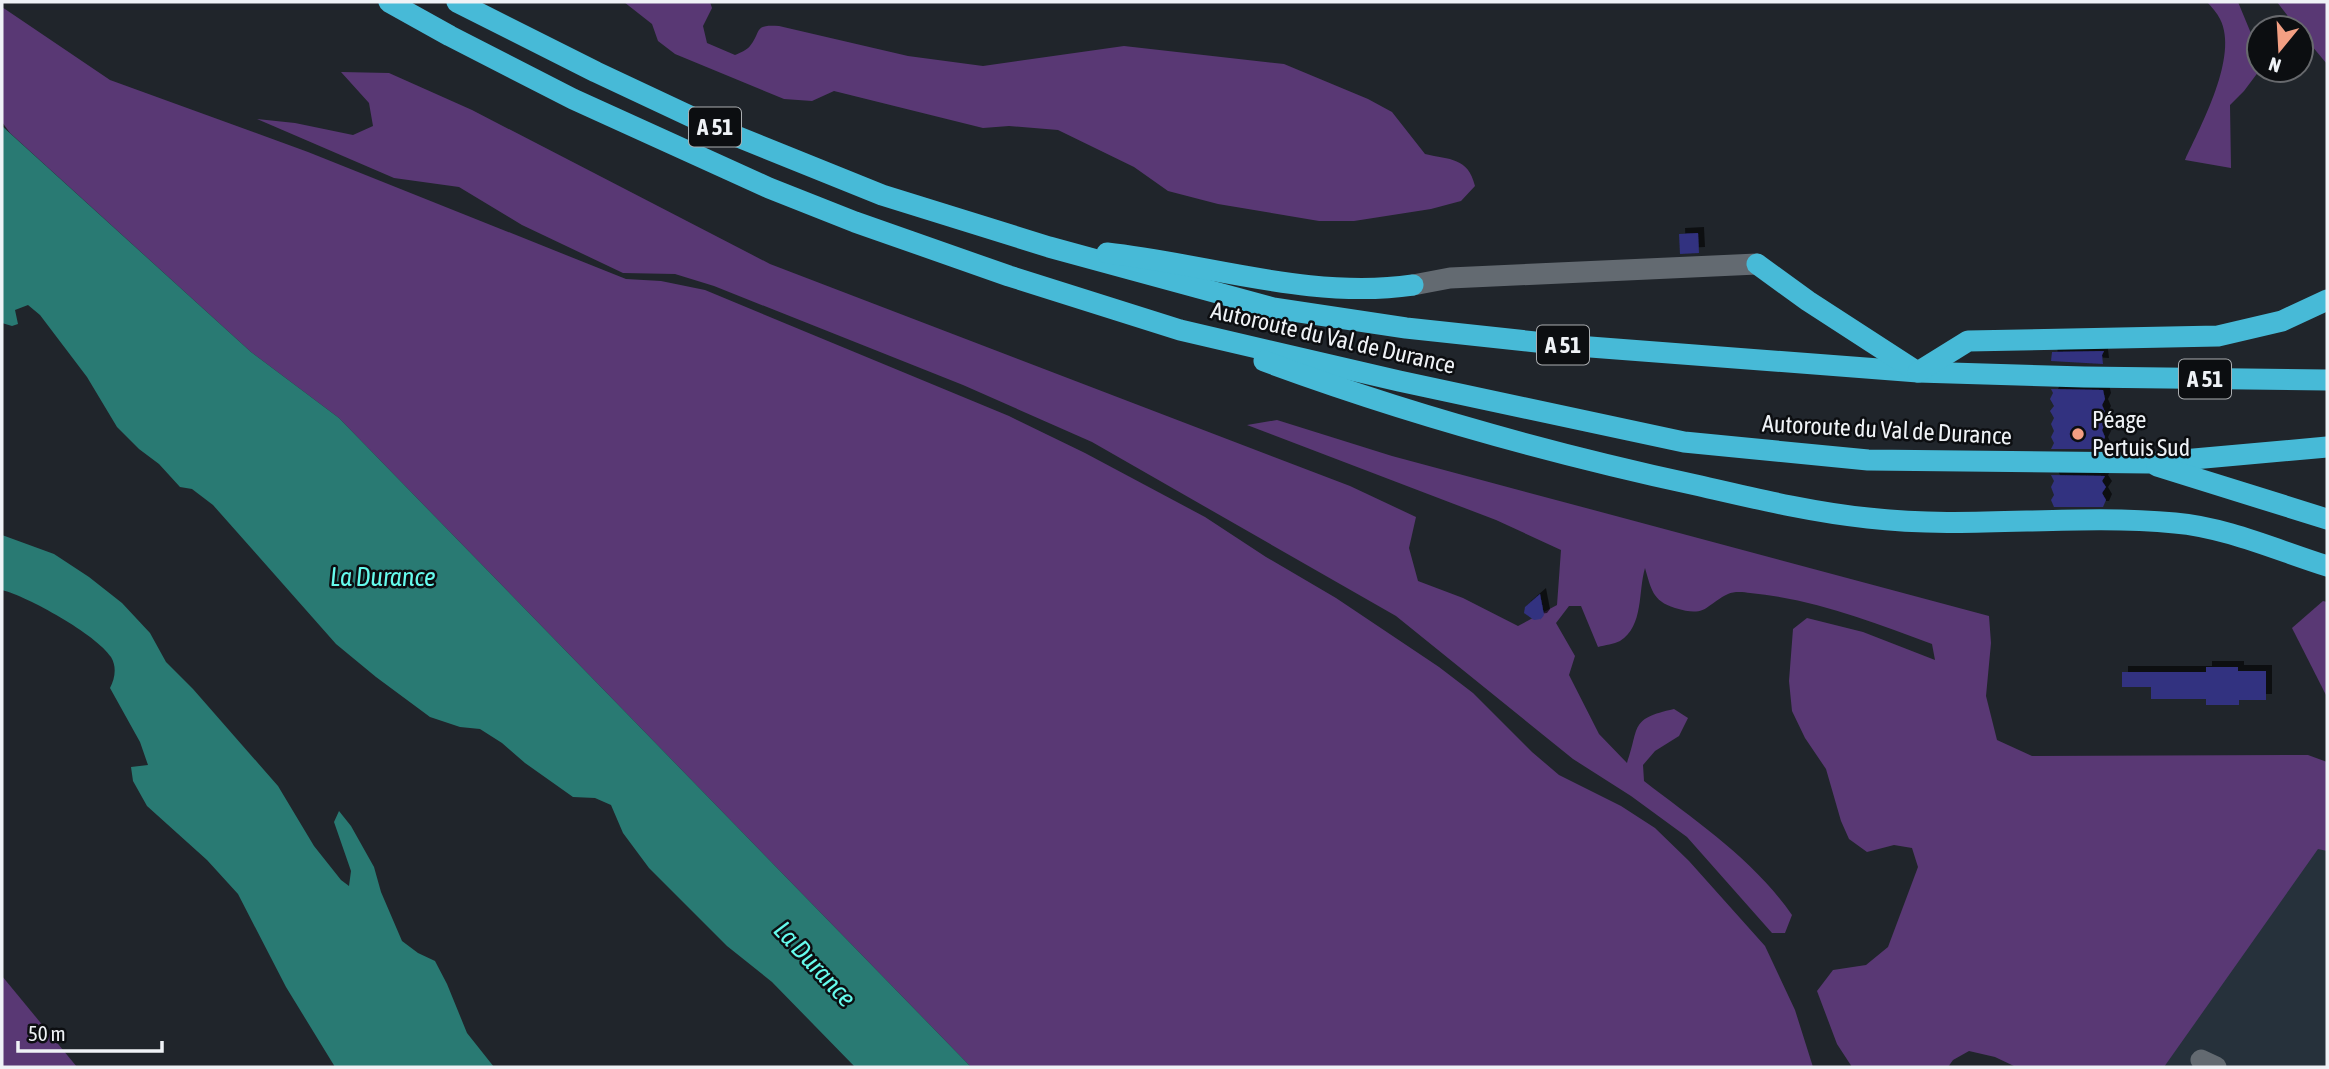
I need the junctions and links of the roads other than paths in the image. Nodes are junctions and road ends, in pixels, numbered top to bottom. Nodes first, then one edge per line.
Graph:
1 (388, 2) edge
2 (457, 2) edge
3 (1049, 247) junction
4 (1757, 264) joint
5 (1413, 285) joint
6 (2327, 300) edge
7 (1180, 330) junction
8 (1918, 372) junction
9 (2327, 380) edge
10 (2327, 447) edge
11 (2148, 463) junction
12 (2327, 519) edge
13 (2327, 566) edge

1 - 7 highway, Autoroute du Val de Durance / A 51
2 - 3 highway, Autoroute du Val de Durance / A 51
3 - 5 highway
3 - 8 highway, Autoroute du Val de Durance / A 51
4 - 5 lane
4 - 8 highway
6 - 8 highway
7 - 11 highway, Autoroute du Val de Durance / A 51
7 - 13 highway
8 - 9 highway, Autoroute du Val de Durance / A 51
10 - 11 highway, Autoroute du Val de Durance / A 51
11 - 12 highway

